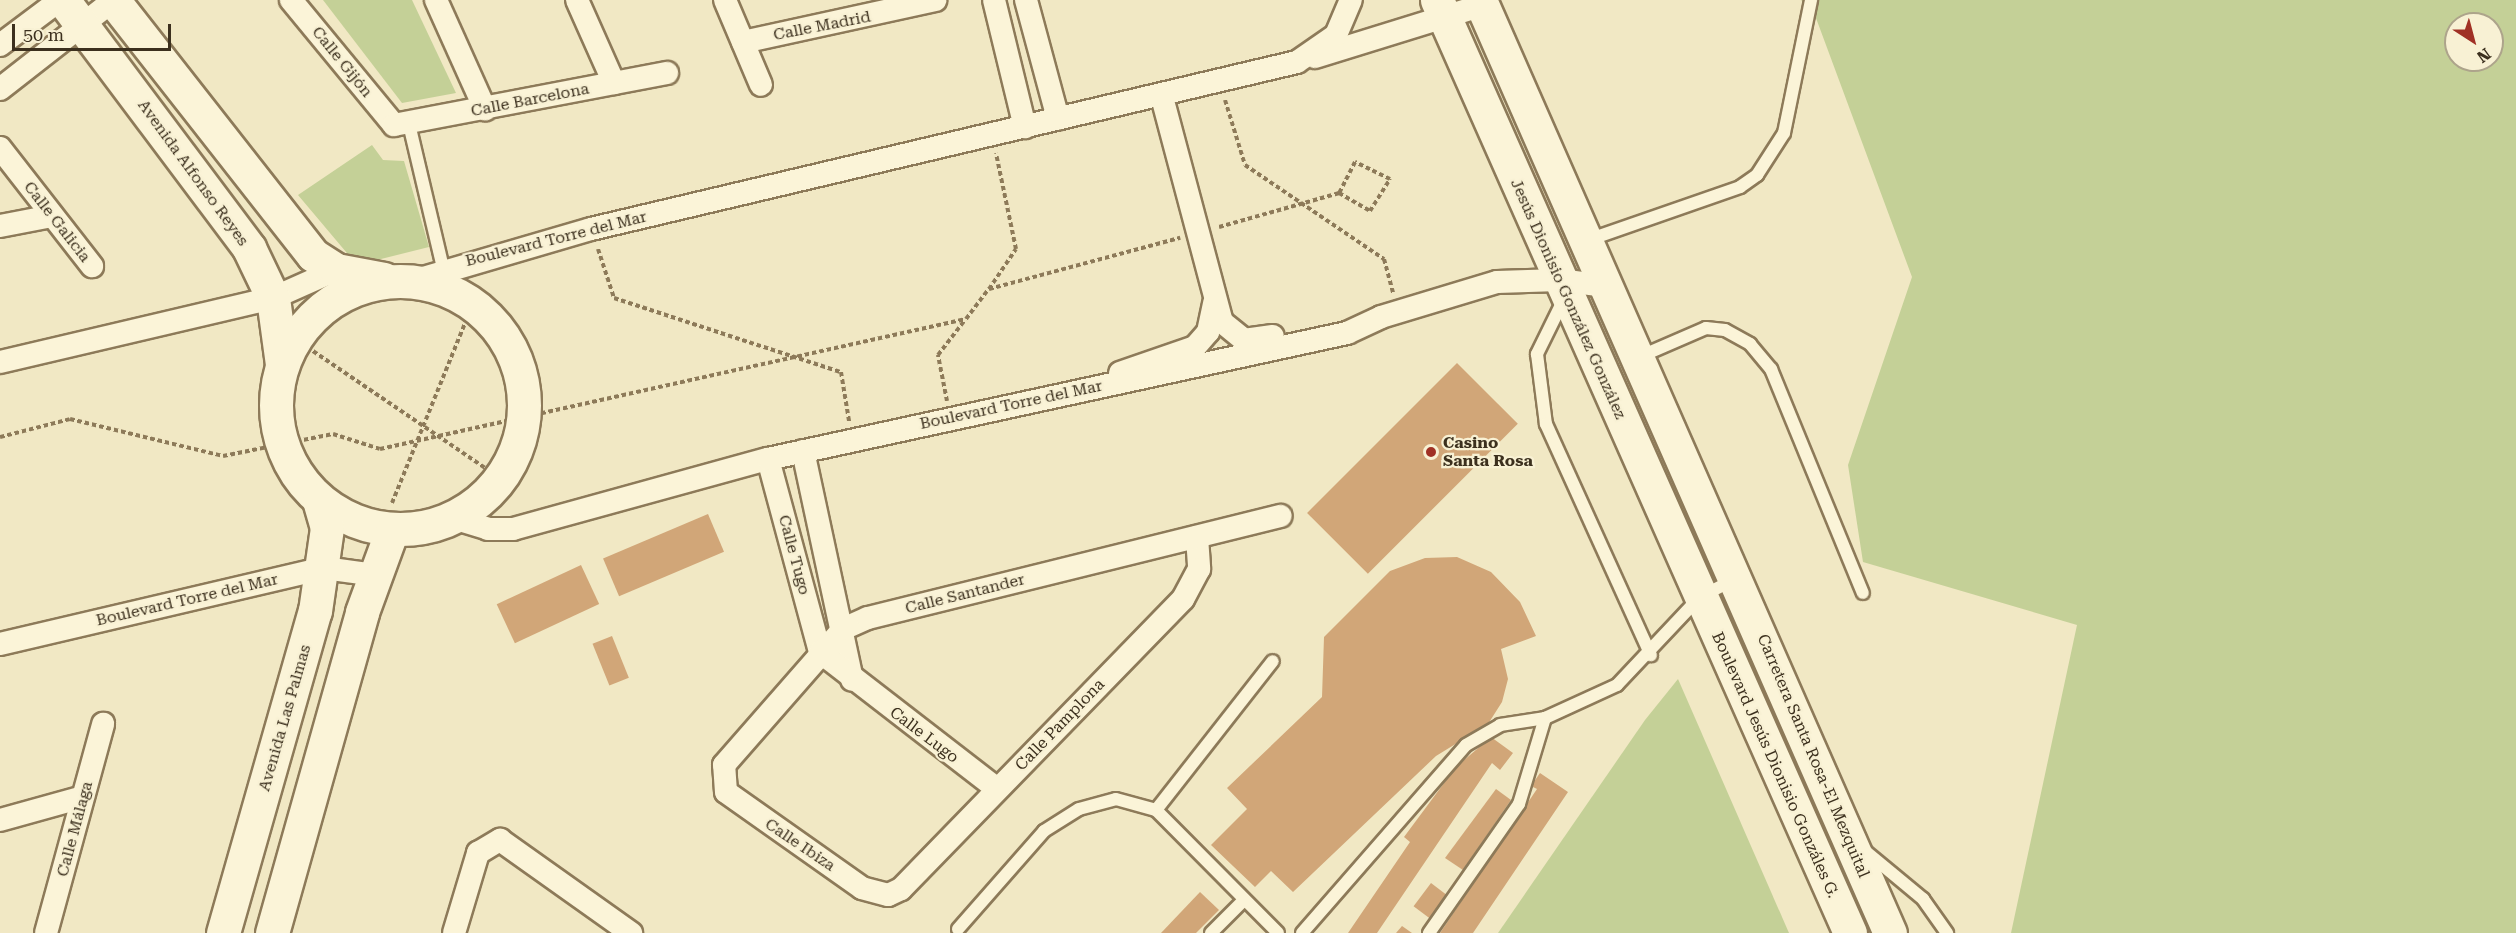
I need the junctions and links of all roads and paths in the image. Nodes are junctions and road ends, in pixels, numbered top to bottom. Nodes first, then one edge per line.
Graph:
1 (114, 0) edge
2 (291, 0) edge
3 (436, 0) edge
4 (577, 0) edge
5 (725, 0) edge
6 (935, 0) edge
7 (994, 0) edge
8 (1026, 0) edge
9 (1351, 0) edge
10 (1811, 0) edge
11 (1482, 3) edge
12 (874, 7) edge
13 (68, 9) edge
14 (1441, 10) edge
15 (743, 42) junction
16 (0, 45) edge
17 (1297, 62) junction
18 (667, 73) dead end
19 (1220, 81) junction
20 (614, 83) junction
21 (761, 85) dead end
22 (0, 89) edge
23 (1162, 97) junction
24 (486, 109) junction
25 (1058, 119) junction
26 (401, 124) junction
27 (1025, 127) junction
28 (992, 135) junction
29 (0, 148) edge
30 (1339, 194) junction
31 (1301, 203) junction
32 (52, 216) junction
33 (0, 226) edge
34 (591, 229) junction
35 (1197, 234) junction
36 (1587, 240) junction
37 (92, 266) dead end
38 (443, 268) junction
39 (336, 270) junction
40 (402, 281) junction
41 (1606, 286) junction
42 (1562, 288) junction
43 (989, 289) junction
44 (273, 298) junction
45 (1214, 302) junction
46 (473, 304) junction
47 (1390, 314) junction
48 (966, 319) junction
49 (289, 352) junction
50 (792, 358) junction
51 (1638, 358) junction
52 (0, 362) edge
53 (1093, 384) junction
54 (950, 417) junction
55 (524, 418) junction
56 (423, 425) junction
57 (0, 437) edge
58 (440, 437) junction
59 (852, 440) junction
60 (416, 442) junction
61 (283, 446) junction
62 (803, 451) junction
63 (768, 459) junction
64 (500, 478) junction
65 (319, 500) junction
66 (1281, 516) dead end
67 (453, 518) junction
68 (387, 529) junction
69 (1197, 537) junction
70 (825, 549) junction
71 (794, 557) junction
72 (324, 568) junction
73 (375, 575) junction
74 (1737, 579) junction
75 (1863, 593) dead end
76 (1700, 597) junction
77 (843, 629) junction
78 (0, 644) edge
79 (820, 652) junction
80 (1651, 655) junction
81 (1273, 661) dead end
82 (852, 680) junction
83 (1545, 718) junction
84 (103, 724) dead end
85 (722, 782) joint
86 (997, 789) junction
87 (83, 797) junction
88 (1156, 810) junction
89 (0, 820) edge
90 (1850, 839) junction
91 (888, 895) joint
92 (1244, 900) junction
93 (958, 929) dead end
94 (46, 933) edge
95 (223, 933) edge
96 (272, 933) edge
97 (454, 933) edge
98 (631, 933) edge
99 (1211, 933) edge
100 (1278, 933) edge
101 (1302, 933) edge
102 (1429, 933) edge
103 (1850, 933) edge
104 (1890, 933) edge
105 (1947, 933) edge

1 - 13 street
1 - 39 street
2 - 26 street, Calle Gijón
3 - 24 street
4 - 20 street
5 - 15 street
6 - 12 street, Calle Madrid
7 - 27 street
8 - 25 street
9 - 17 street, Boulevard Torre del Mar
10 - 36 lane
11 - 14 street, Boulevard Torre del Mar
11 - 36 street
12 - 15 street, Calle Madrid
13 - 16 street
13 - 22 street
13 - 44 street, Avenida Alfonso Reyes
14 - 17 street, Boulevard Torre del Mar
14 - 42 street, Jesús Dionisio González González
15 - 21 street
17 - 19 street, Boulevard Torre del Mar
18 - 20 street, Calle Barcelona
19 - 23 street, Boulevard Torre del Mar
19 - 31 path
20 - 24 street, Calle Barcelona
23 - 25 street, Boulevard Torre del Mar
23 - 35 street
24 - 26 street, Calle Barcelona
25 - 27 street, Boulevard Torre del Mar
26 - 38 lane
27 - 28 street, Boulevard Torre del Mar
28 - 34 street, Boulevard Torre del Mar
28 - 43 path
29 - 32 street, Calle Galicia
30 - 30 path
30 - 31 path
31 - 35 path
31 - 47 path
32 - 33 street
32 - 37 street, Calle Galicia
34 - 38 street, Boulevard Torre del Mar
34 - 50 path
35 - 43 path
35 - 45 street
36 - 41 street
38 - 40 street, Boulevard Torre del Mar
39 - 40 street
39 - 44 street
40 - 46 street
40 - 49 street
41 - 42 street, Boulevard Torre del Mar
41 - 51 street
42 - 47 street, Boulevard Torre del Mar
42 - 76 street, Jesús Dionisio González González
42 - 80 lane
43 - 48 path
44 - 49 street, Avenida Alfonso Reyes
44 - 52 street
45 - 47 street
45 - 53 street
46 - 55 street
46 - 56 path
47 - 53 street, Boulevard Torre del Mar
48 - 50 path
48 - 54 path
49 - 56 path
49 - 61 street
50 - 55 path
50 - 59 path
51 - 74 street
51 - 75 lane
53 - 54 street, Boulevard Torre del Mar
54 - 59 street, Boulevard Torre del Mar
55 - 58 path
55 - 64 street
56 - 58 path
56 - 60 path
57 - 61 path
58 - 60 path
58 - 64 path
59 - 62 street, Boulevard Torre del Mar
60 - 61 path
60 - 68 path
61 - 65 street
62 - 63 street, Boulevard Torre del Mar
62 - 70 street, Calle Tugo
63 - 67 street, Boulevard Torre del Mar
63 - 71 street, Calle Tugo
64 - 67 street
65 - 68 street
65 - 72 street, Avenida Las Palmas
66 - 69 street, Calle Santander
67 - 68 street
68 - 73 street
69 - 77 street, Calle Santander
69 - 86 street, Calle Pamplona
70 - 71 street
70 - 77 street, Calle Tugo
71 - 79 street, Calle Tugo
72 - 73 street, Boulevard Torre del Mar
72 - 78 street, Boulevard Torre del Mar
72 - 95 street, Avenida Las Palmas
73 - 96 street
74 - 76 lane
74 - 90 street, Carretera Santa Rosa-El Mezquital
76 - 80 lane
76 - 103 street, Boulevard Jesús Dionisio Gonzáles G.
77 - 79 street, Calle Santander
77 - 82 street
79 - 82 street, Calle Lugo
79 - 85 street, Calle Santander
80 - 83 lane
81 - 88 lane
82 - 86 street, Calle Lugo
83 - 101 lane
83 - 102 lane
84 - 87 street, Calle Málaga
85 - 91 street, Calle Ibiza
86 - 91 street, Calle Pamplona
87 - 89 street
87 - 94 street, Calle Málaga
88 - 92 lane
88 - 93 lane
90 - 104 street, Carretera Santa Rosa-El Mezquital
90 - 105 lane
92 - 99 lane
92 - 100 lane
97 - 98 street

